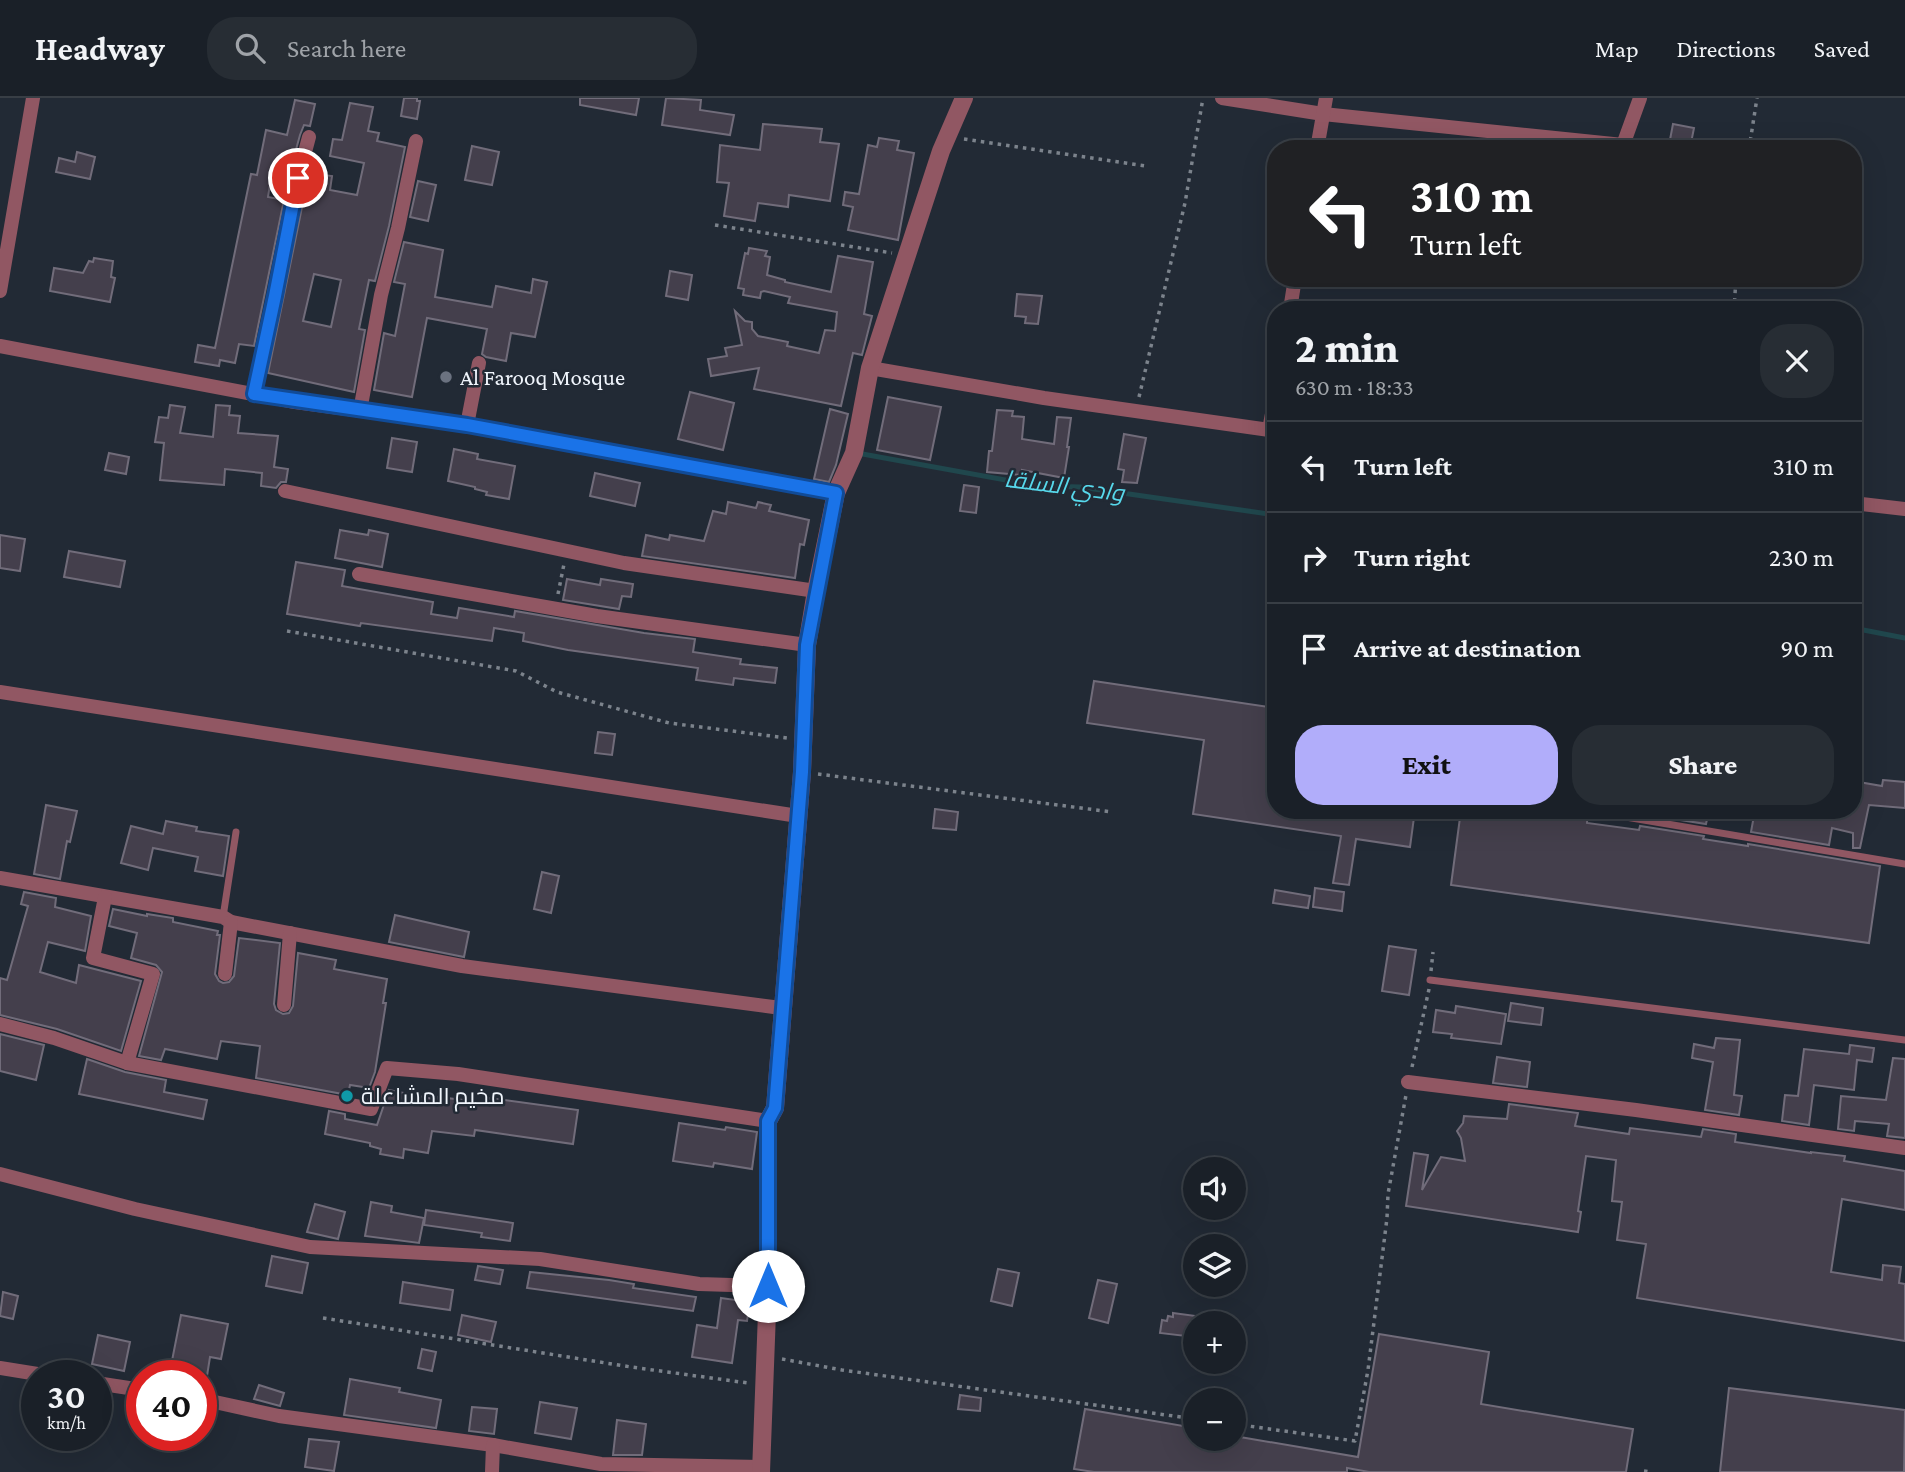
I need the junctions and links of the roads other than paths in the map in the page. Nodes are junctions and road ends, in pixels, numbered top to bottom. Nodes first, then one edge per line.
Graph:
1 (33, 98) edge
2 (964, 98) edge
3 (1222, 98) edge
4 (1326, 98) edge
5 (1640, 98) edge
6 (1323, 114) junction
7 (309, 137) dead end
8 (1319, 140) edge
9 (1565, 140) edge
10 (1631, 140) edge
11 (416, 141) dead end
12 (0, 291) edge
13 (0, 346) edge
14 (479, 363) dead end
15 (870, 368) junction
16 (254, 394) junction
17 (360, 411) junction
18 (467, 425) junction
19 (1267, 429) edge
20 (285, 491) dead end
21 (836, 493) junction
22 (1862, 504) edge
23 (1905, 509) edge
24 (359, 574) dead end
25 (816, 591) junction
26 (807, 645) junction
27 (0, 692) edge
28 (798, 816) junction
29 (1643, 819) edge
30 (236, 832) dead end
31 (1905, 864) edge
32 (0, 878) edge
33 (105, 897) junction
34 (227, 919) junction
35 (290, 933) junction
36 (225, 974) dead end
37 (1430, 980) road end
38 (284, 1005) dead end
39 (781, 1008) junction
40 (0, 1024) edge
41 (1905, 1040) edge
42 (127, 1063) junction
43 (1408, 1082) road end
44 (768, 1121) junction
45 (1905, 1148) edge
46 (0, 1174) edge
47 (768, 1286) junction
48 (0, 1368) edge
49 (21, 1371) edge
50 (217, 1403) edge
51 (493, 1445) junction
52 (761, 1469) edge
53 (492, 1472) edge

1 - 12 street
2 - 15 street
3 - 6 street
4 - 6 street
5 - 10 street
6 - 8 street
6 - 9 street
7 - 16 street
11 - 17 street
13 - 16 street
14 - 18 street
15 - 19 street
15 - 21 street
16 - 17 street
17 - 18 street
18 - 21 street
20 - 25 street
21 - 25 street
22 - 23 street
24 - 26 street
25 - 26 street
26 - 28 street
27 - 28 street
28 - 39 street
29 - 31 lane
30 - 34 lane
32 - 33 street
33 - 34 street
33 - 42 street
34 - 35 street
34 - 36 street
35 - 38 street
35 - 39 street
37 - 41 lane
39 - 44 street
40 - 42 street
42 - 44 street
43 - 45 street
44 - 47 street
46 - 47 street
47 - 52 street
48 - 49 street
50 - 51 street
51 - 52 street
51 - 53 street

